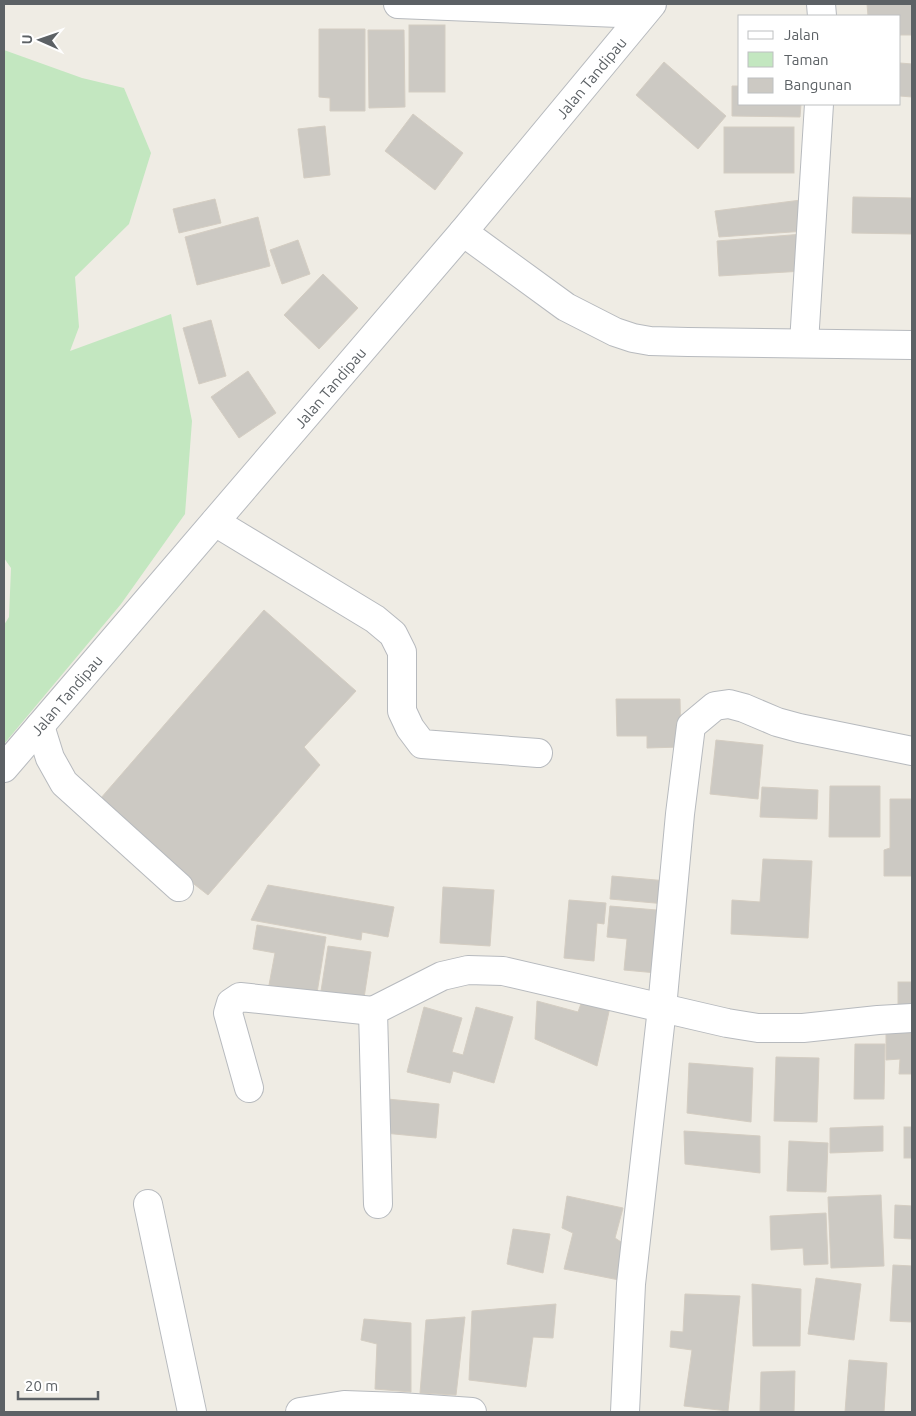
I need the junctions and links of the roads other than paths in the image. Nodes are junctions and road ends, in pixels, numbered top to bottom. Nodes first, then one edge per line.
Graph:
1 (398, 4) edge
2 (445, 5) edge
3 (648, 9) edge
4 (819, 105) edge
5 (463, 232) junction
6 (804, 343) junction
7 (912, 345) edge
8 (214, 522) junction
9 (40, 726) junction
10 (912, 751) edge
11 (538, 753) dead end
12 (4, 768) edge
13 (179, 887) dead end
14 (662, 1008) junction
15 (373, 1011) junction
16 (912, 1018) edge
17 (249, 1088) dead end
18 (148, 1204) dead end
19 (378, 1204) dead end
20 (192, 1412) edge
21 (300, 1412) edge
22 (472, 1412) edge
23 (625, 1412) edge

1 - 2 street
2 - 3 street
3 - 5 street, Jalan Tandipau
4 - 6 street
5 - 6 street
5 - 8 street, Jalan Tandipau
6 - 7 street
8 - 9 street, Jalan Tandipau
8 - 11 street
9 - 12 street, Jalan Tandipau
9 - 13 street
10 - 14 street
14 - 15 street
14 - 16 street
14 - 23 street
15 - 17 street
15 - 19 street
18 - 20 street
21 - 22 street

